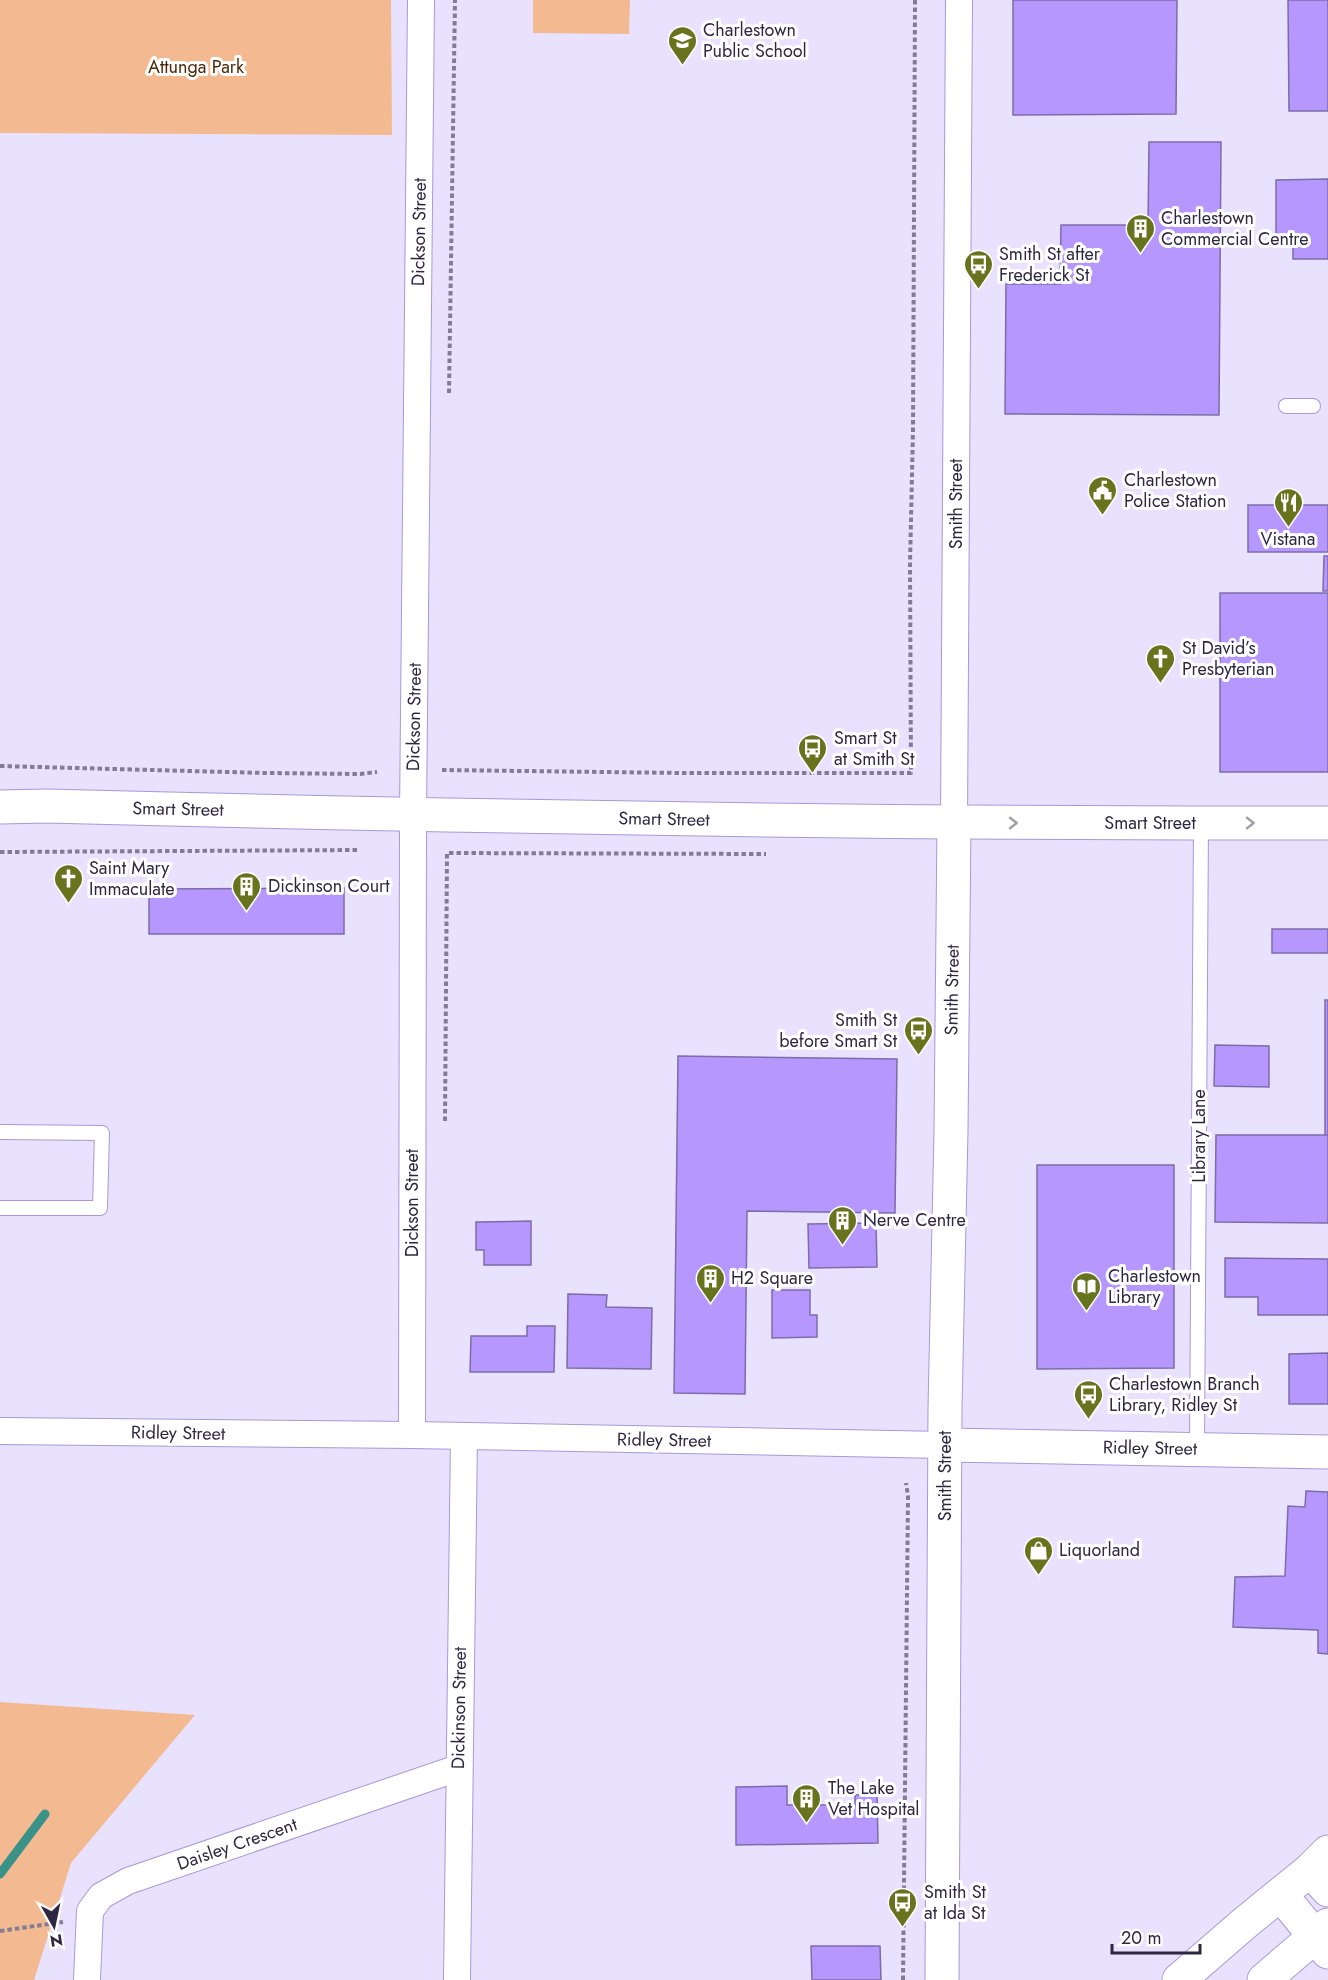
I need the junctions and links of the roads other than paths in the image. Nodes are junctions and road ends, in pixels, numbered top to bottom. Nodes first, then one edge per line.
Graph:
1 (421, 0) edge
2 (959, 0) edge
3 (1286, 406) dead end
4 (1313, 406) dead end
5 (0, 807) edge
6 (413, 816) junction
7 (954, 823) junction
8 (1201, 823) junction
9 (1328, 823) edge
10 (0, 1132) edge
11 (0, 1208) edge
12 (0, 1431) edge
13 (412, 1435) junction
14 (464, 1436) junction
15 (945, 1445) junction
16 (1197, 1449) junction
17 (1328, 1452) edge
18 (459, 1768) junction
19 (1322, 1870) edge
20 (1281, 1895) junction
21 (1324, 1938) edge
22 (87, 1980) edge
23 (457, 1980) edge
24 (942, 1980) edge
25 (1179, 1980) edge
26 (1264, 1980) edge

1 - 6 street, Dickson Street
2 - 7 street, Smith Street
3 - 4 lane
5 - 6 main road, Smart Street
6 - 7 main road, Smart Street
6 - 13 street, Dickson Street
7 -> 8 main road, Smart Street
7 - 15 main road, Smith Street
8 -> 9 main road, Smart Street
8 - 16 lane, Library Lane
10 - 11 lane
12 - 13 street, Ridley Street
13 - 14 street, Ridley Street
14 - 15 street, Ridley Street
14 - 18 street, Dickinson Street
15 - 16 main road, Ridley Street
15 - 24 main road, Smith Street
16 - 17 main road, Ridley Street
18 - 22 street, Daisley Crescent
18 - 23 street, Dickinson Street
19 - 20 main road
20 - 21 main road
20 - 25 main road
21 - 26 main road

